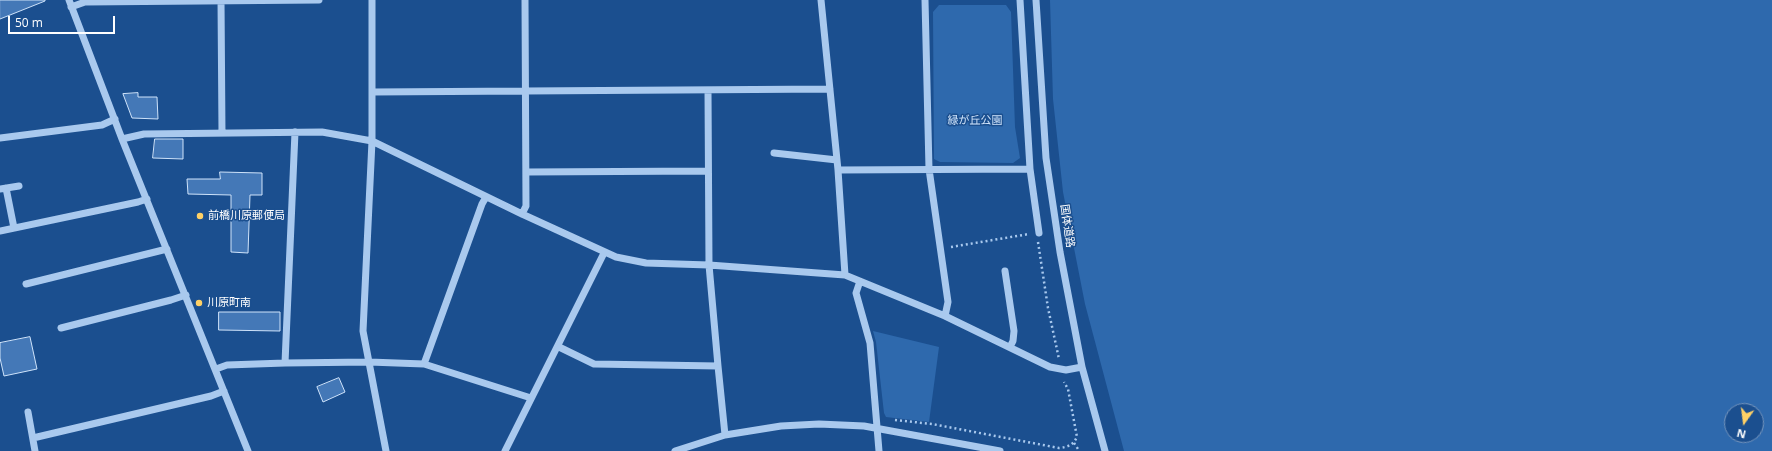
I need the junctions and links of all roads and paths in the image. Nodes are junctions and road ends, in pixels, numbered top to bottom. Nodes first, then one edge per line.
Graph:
1 (221, 0) edge
2 (319, 0) edge
3 (372, 0) edge
4 (525, 0) edge
5 (821, 0) edge
6 (925, 0) edge
7 (1020, 0) edge
8 (1036, 0) edge
9 (70, 3) edge
10 (830, 89) junction
11 (708, 90) junction
12 (526, 91) junction
13 (373, 92) junction
14 (115, 119) junction
15 (295, 132) junction
16 (222, 133) junction
17 (0, 138) edge
18 (122, 139) junction
19 (372, 141) junction
20 (774, 153) dead end
21 (837, 160) junction
22 (929, 169) junction
23 (1030, 169) junction
24 (838, 170) junction
25 (708, 171) junction
26 (527, 172) junction
27 (19, 186) dead end
28 (3, 189) edge
29 (486, 197) junction
30 (147, 199) junction
31 (522, 214) junction
32 (14, 228) junction
33 (0, 231) edge
34 (1038, 233) junction
35 (167, 248) junction
36 (940, 249) junction
37 (604, 253) junction
38 (709, 265) junction
39 (1005, 271) dead end
40 (845, 275) junction
41 (860, 281) junction
42 (26, 284) dead end
43 (186, 295) junction
44 (945, 316) junction
45 (61, 328) dead end
46 (559, 347) junction
47 (1010, 347) junction
48 (1060, 361) dead end
49 (369, 362) junction
50 (285, 363) junction
51 (424, 364) junction
52 (718, 366) junction
53 (1082, 366) junction
54 (216, 370) junction
55 (1064, 382) dead end
56 (224, 391) junction
57 (531, 398) junction
58 (28, 412) dead end
59 (892, 419) dead end
60 (878, 428) junction
61 (725, 435) junction
62 (33, 438) junction
63 (1074, 443) junction
64 (1078, 449) dead end
65 (35, 451) edge
66 (248, 451) edge
67 (386, 451) edge
68 (505, 451) edge
69 (675, 451) edge
70 (879, 451) edge
71 (1000, 451) edge
72 (1105, 451) edge

1 - 2 street
1 - 9 street
1 - 16 street
3 - 13 street
4 - 12 street
5 - 10 street
6 - 22 street
7 - 23 street
8 - 53 street, 国体道路
9 - 14 street
10 - 11 street
10 - 21 street
11 - 12 street
11 - 25 street
12 - 13 street
12 - 26 street
13 - 19 street
14 - 17 street
14 - 18 street
15 - 16 street
15 - 19 street
15 - 50 street
16 - 18 street
18 - 30 street
19 - 29 street
19 - 49 street
20 - 21 street
21 - 24 street
22 - 23 street
22 - 24 street
22 - 36 street
23 - 34 street
24 - 40 street
25 - 26 street
25 - 38 street
26 - 31 street
27 - 28 street
28 - 32 street
29 - 31 street
29 - 51 street
30 - 32 street
30 - 35 street
31 - 37 street
32 - 33 street
34 - 36 path
34 - 48 path
35 - 42 street
35 - 43 street
36 - 44 street
37 - 38 street
37 - 46 street
38 - 40 street
38 - 52 street
39 - 47 street
40 - 41 street
41 - 44 street
41 - 60 street
43 - 45 street
43 - 54 street
44 - 47 street
46 - 52 street
46 - 57 street
47 - 53 street
49 - 50 street
49 - 51 street
49 - 67 street
50 - 54 street
51 - 57 street
52 - 61 street
53 - 72 street, 国体道路
54 - 56 street
55 - 63 path
56 - 62 street
56 - 66 street
57 - 68 street
58 - 62 street
59 - 63 path
60 - 61 street
60 - 70 street
60 - 71 street
61 - 69 street
62 - 65 street
63 - 64 path

